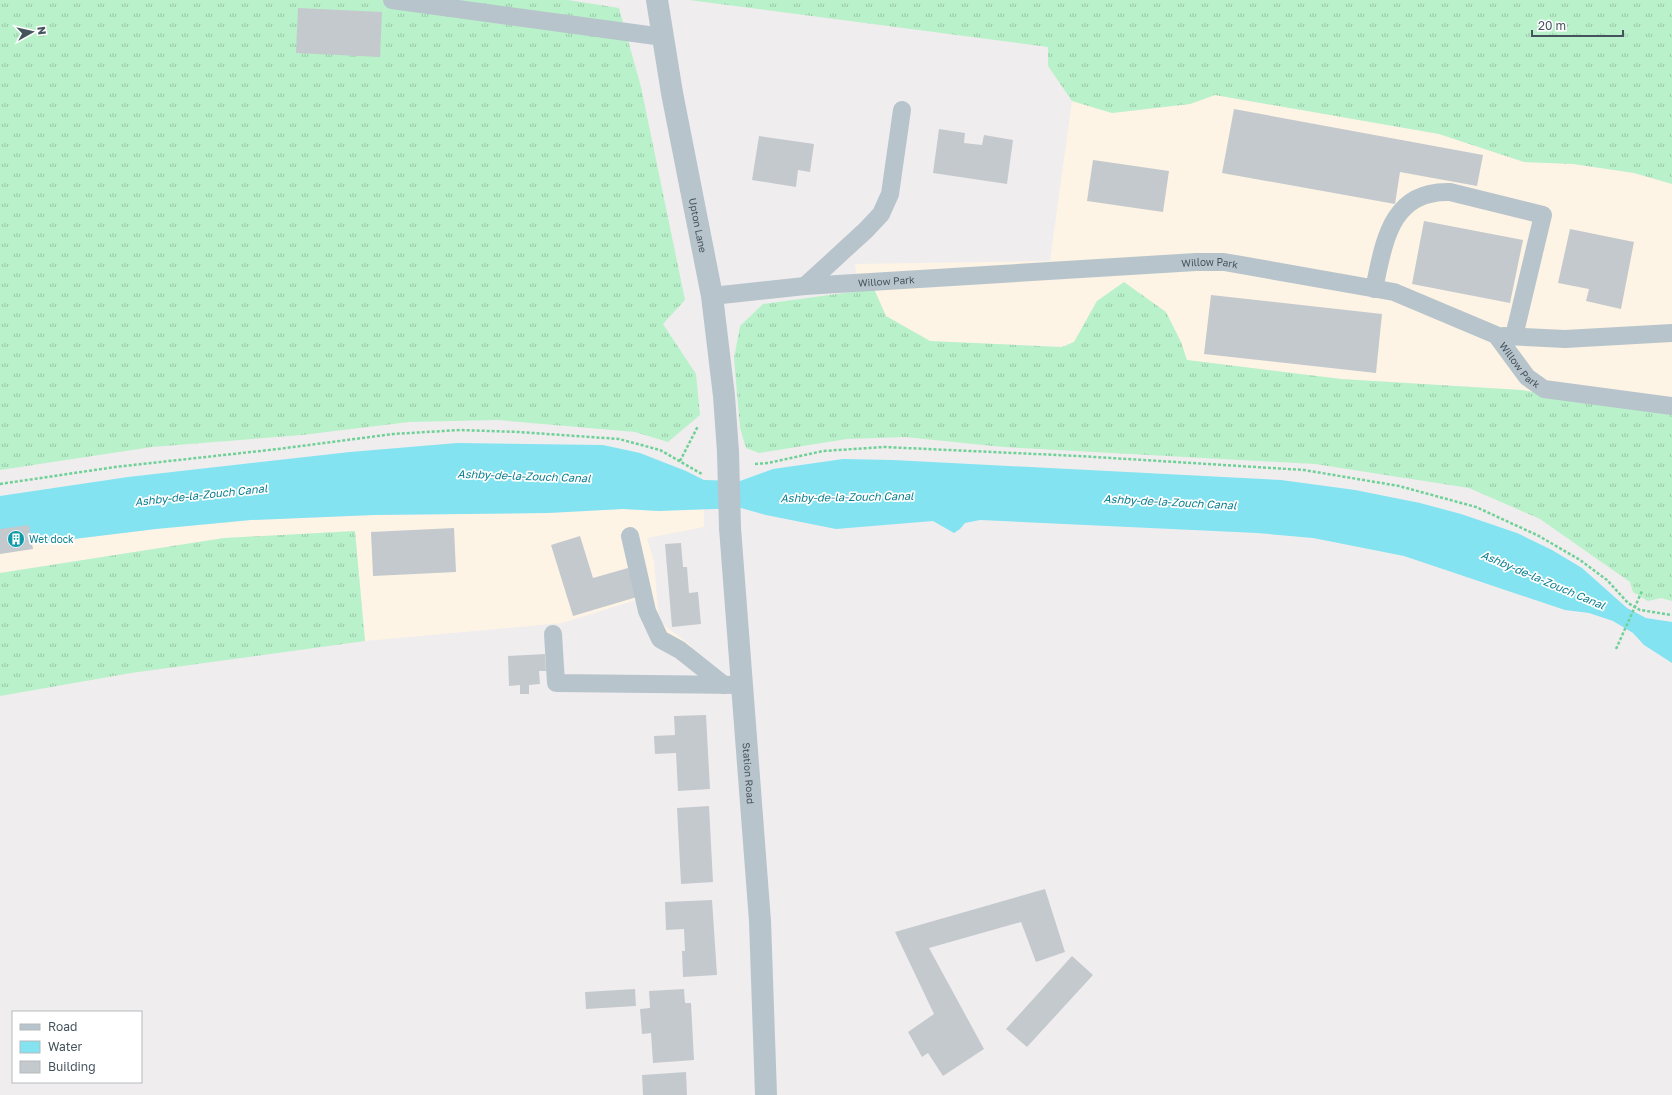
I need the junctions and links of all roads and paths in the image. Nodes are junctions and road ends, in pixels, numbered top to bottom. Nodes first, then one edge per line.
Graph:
1 (392, 0) edge
2 (658, 5) edge
3 (663, 37) junction
4 (902, 110) dead end
5 (805, 286) junction
6 (1374, 289) junction
7 (712, 296) junction
8 (1672, 333) edge
9 (1496, 335) junction
10 (1514, 336) junction
11 (1672, 406) edge
12 (728, 452) joint
13 (751, 464) dead end
14 (704, 476) dead end
15 (0, 484) edge
16 (630, 536) dead end
17 (1642, 591) dead end
18 (1672, 615) edge
19 (553, 634) dead end
20 (1616, 649) dead end
21 (733, 685) junction
22 (766, 1095) edge

1 - 3 lane
2 - 3 street, Upton Lane
3 - 7 street, Upton Lane
4 - 5 lane
5 - 6 lane, Willow Park
5 - 7 lane, Willow Park
6 - 9 lane, Willow Park
6 - 10 lane
7 - 12 street, Upton Lane
8 - 10 lane
9 - 10 lane
9 - 11 lane, Willow Park
12 - 21 street, Station Road, bridge
13 - 18 path
14 - 15 path
16 - 21 lane
17 - 20 path, bridge
19 - 21 lane
21 - 22 street, Station Road

